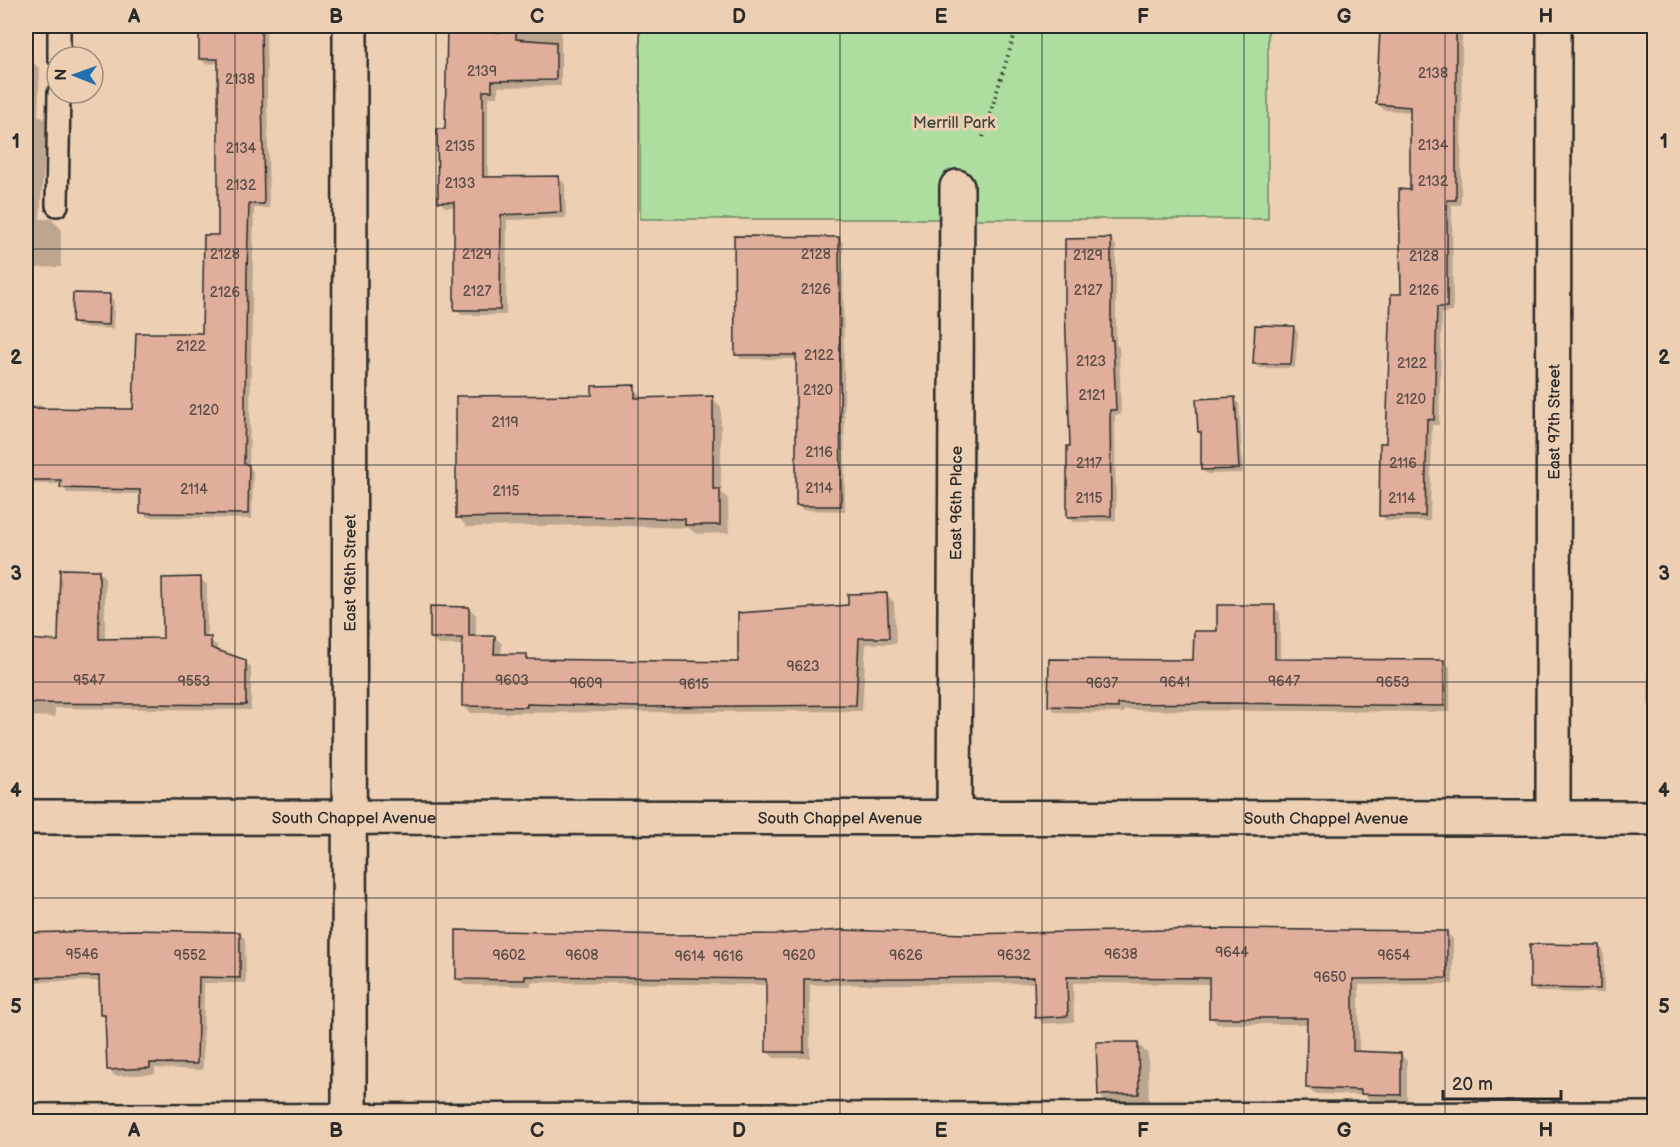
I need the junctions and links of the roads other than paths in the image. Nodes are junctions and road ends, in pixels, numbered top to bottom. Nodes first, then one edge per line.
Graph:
1 (59, 26) edge
2 (350, 26) edge
3 (1554, 26) edge
4 (59, 45) edge
5 (59, 105) edge
6 (957, 187) dead end
7 (57, 205) dead end
8 (26, 818) edge
9 (349, 818) junction
10 (954, 818) junction
11 (1553, 818) junction
12 (1654, 818) edge
13 (1654, 1113) edge
14 (26, 1115) edge
15 (348, 1118) edge

1 - 4 lane
2 - 9 street, East 96th Street
3 - 11 street, East 97th Street
5 - 7 lane
6 - 10 street, East 96th Place
8 - 9 street, South Chappel Avenue
9 - 10 street, South Chappel Avenue
9 - 15 street, East 96th Street
10 - 11 street, South Chappel Avenue
11 - 12 street, South Chappel Avenue
13 - 15 lane
14 - 15 lane

